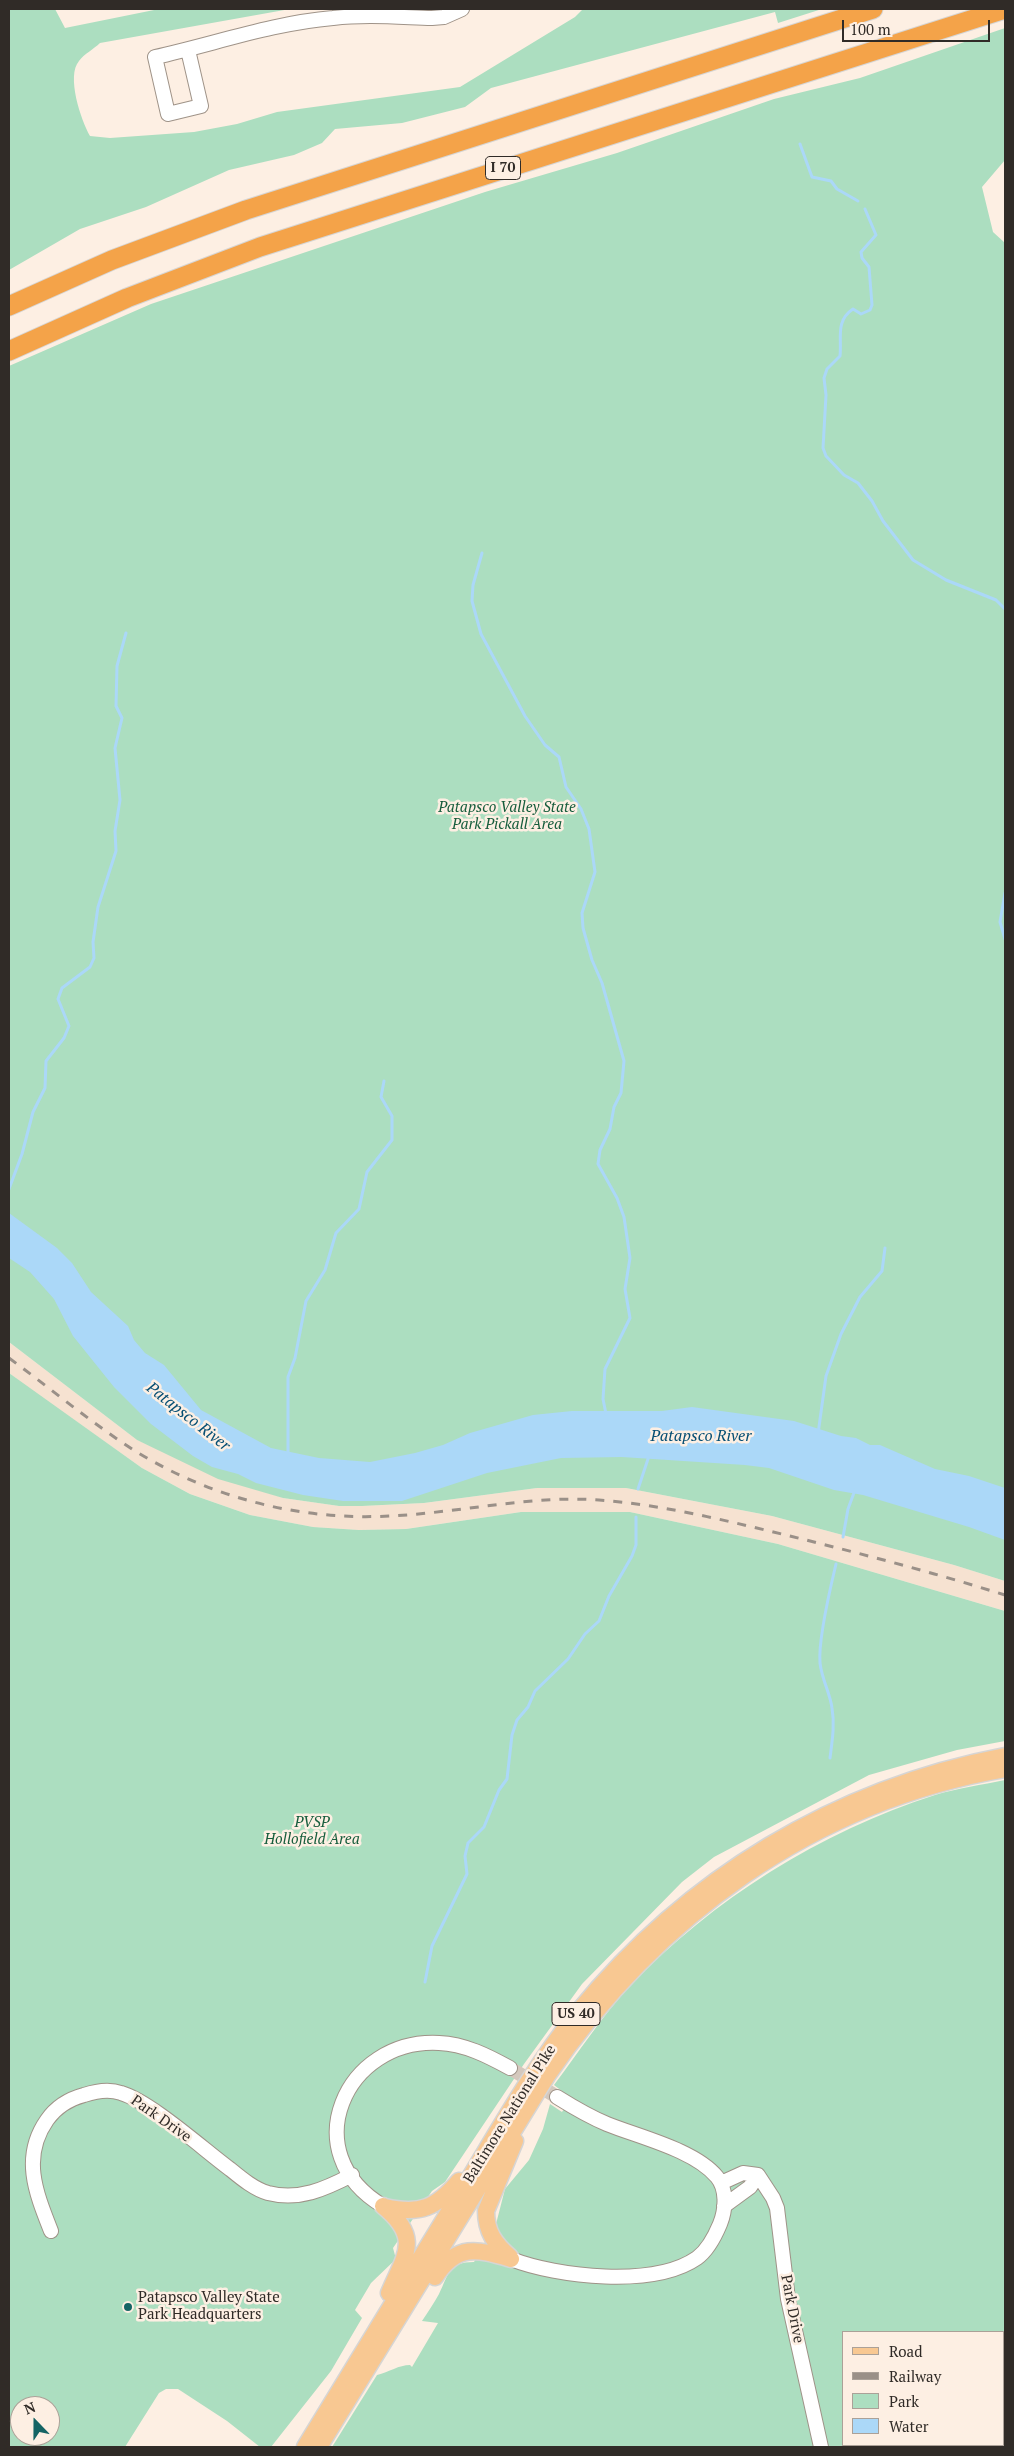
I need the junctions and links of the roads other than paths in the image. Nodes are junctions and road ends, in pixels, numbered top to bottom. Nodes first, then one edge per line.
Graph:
1 (462, 9) edge
2 (873, 9) edge
3 (1005, 9) edge
4 (188, 50) junction
5 (9, 306) edge
6 (9, 351) edge
7 (1005, 1756) edge
8 (1005, 1769) edge
9 (510, 2068) tunnel mouth
10 (557, 2097) tunnel mouth
11 (521, 2119) junction
12 (491, 2143) junction
13 (352, 2176) junction
14 (758, 2176) junction
15 (721, 2183) junction
16 (383, 2206) junction
17 (724, 2206) junction
18 (51, 2231) dead end
19 (511, 2259) junction
20 (387, 2337) junction
21 (369, 2343) junction
22 (305, 2447) edge
23 (319, 2447) edge
24 (820, 2447) edge

1 - 4 street
2 - 5 highway
3 - 6 highway, I 70
4 - 4 street
7 - 12 main road, Baltimore National Pike / US 40
8 - 11 main road, Baltimore National Pike / US 40
9 - 13 street
10 - 15 street
11 - 19 main road
11 - 20 main road, Baltimore National Pike / US 40
12 - 16 main road
12 - 21 main road, Baltimore National Pike / US 40
13 - 16 street
13 - 18 street, Park Drive
14 - 15 street
14 - 17 street
14 - 24 street, Park Drive
15 - 17 street
16 - 21 main road
17 - 19 street
19 - 20 main road
20 - 23 main road, Baltimore National Pike / US 40
21 - 22 main road, Baltimore National Pike / US 40

